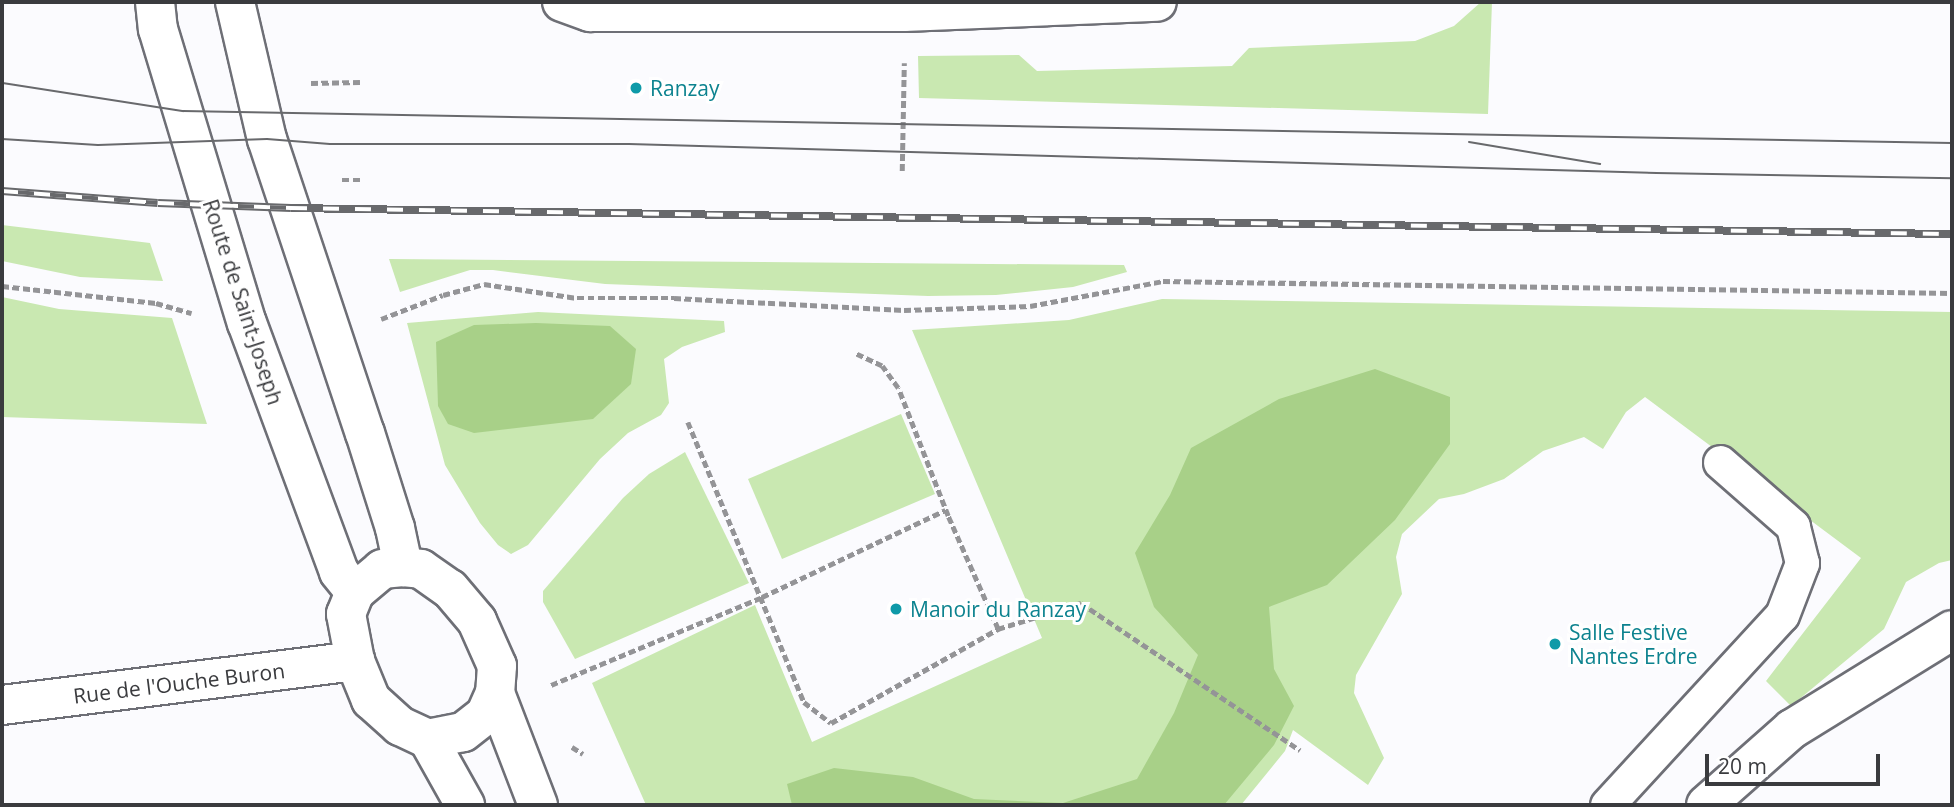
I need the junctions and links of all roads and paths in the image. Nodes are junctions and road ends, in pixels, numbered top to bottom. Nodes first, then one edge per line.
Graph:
1 (155, 2) edge
2 (235, 2) edge
3 (562, 2) edge
4 (1157, 2) edge
5 (904, 58) dead end
6 (360, 82) dead end
7 (311, 83) dead end
8 (902, 171) dead end
9 (342, 180) dead end
10 (362, 180) dead end
11 (2, 286) edge
12 (1952, 293) edge
13 (203, 316) dead end
14 (381, 319) dead end
15 (856, 354) dead end
16 (688, 422) dead end
17 (1720, 462) dead end
18 (945, 510) junction
19 (403, 567) junction
20 (355, 592) junction
21 (762, 597) junction
22 (998, 629) junction
23 (1952, 630) edge
24 (355, 662) junction
25 (551, 685) dead end
26 (495, 693) junction
27 (2, 705) edge
28 (428, 739) junction
29 (1300, 750) dead end
30 (465, 805) edge
31 (538, 805) edge
32 (1607, 805) edge
33 (1706, 805) edge

1 - 20 street, Route de Saint-Joseph
2 - 19 street
3 - 4 street
5 - 8 path
6 - 7 path
9 - 10 path
11 - 13 path
12 - 14 path
15 - 18 path
16 - 21 path
17 - 32 lane
18 - 21 path
18 - 22 path
19 - 20 street
19 - 26 street
20 - 24 street
21 - 22 path
21 - 25 path
22 - 29 path
23 - 33 street
24 - 27 street, Rue de l'Ouche Buron
24 - 28 street
26 - 28 street
26 - 31 street
28 - 30 street

